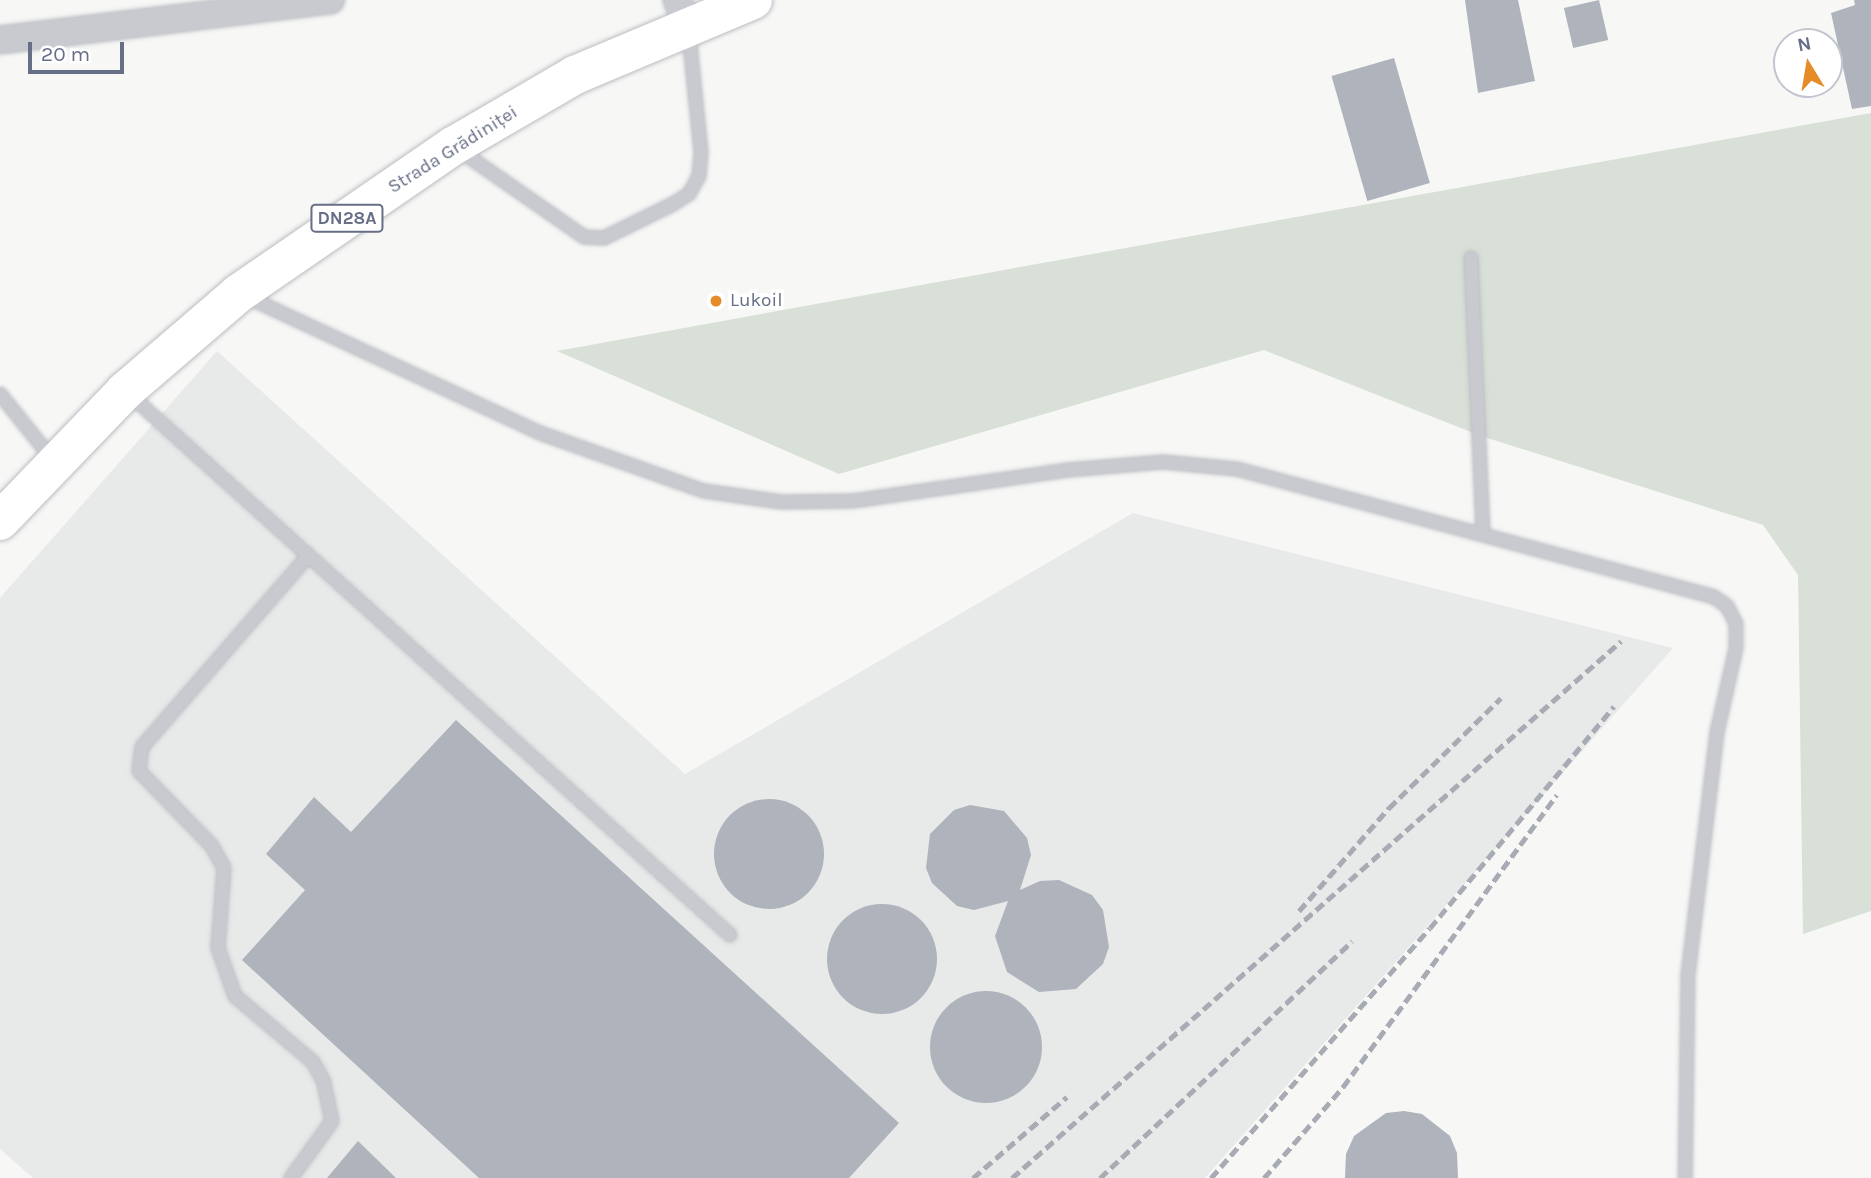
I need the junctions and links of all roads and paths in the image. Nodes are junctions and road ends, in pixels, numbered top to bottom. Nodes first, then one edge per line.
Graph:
1 (331, 0) edge
2 (753, 0) edge
3 (682, 12) edge
4 (0, 40) edge
5 (453, 146) junction
6 (1471, 258) dead end
7 (239, 293) junction
8 (125, 391) junction
9 (0, 394) edge
10 (55, 463) junction
11 (0, 521) edge
12 (1483, 532) junction
13 (309, 555) junction
14 (730, 935) dead end
15 (291, 1178) edge
16 (1685, 1178) edge

1 - 4 street
2 - 3 main road, Strada Grădiniței / DN28A
3 - 5 main road, Strada Grădiniței / DN28A
3 - 5 lane
5 - 7 main road, Strada Grădiniței / DN28A
6 - 12 lane
7 - 8 main road, Strada Grădiniței / DN28A
7 - 12 lane
8 - 10 main road, Strada Grădiniței / DN28A
8 - 13 lane
9 - 10 lane
10 - 11 main road, Strada Grădiniței / DN28A
12 - 16 lane
13 - 14 lane
13 - 15 lane

